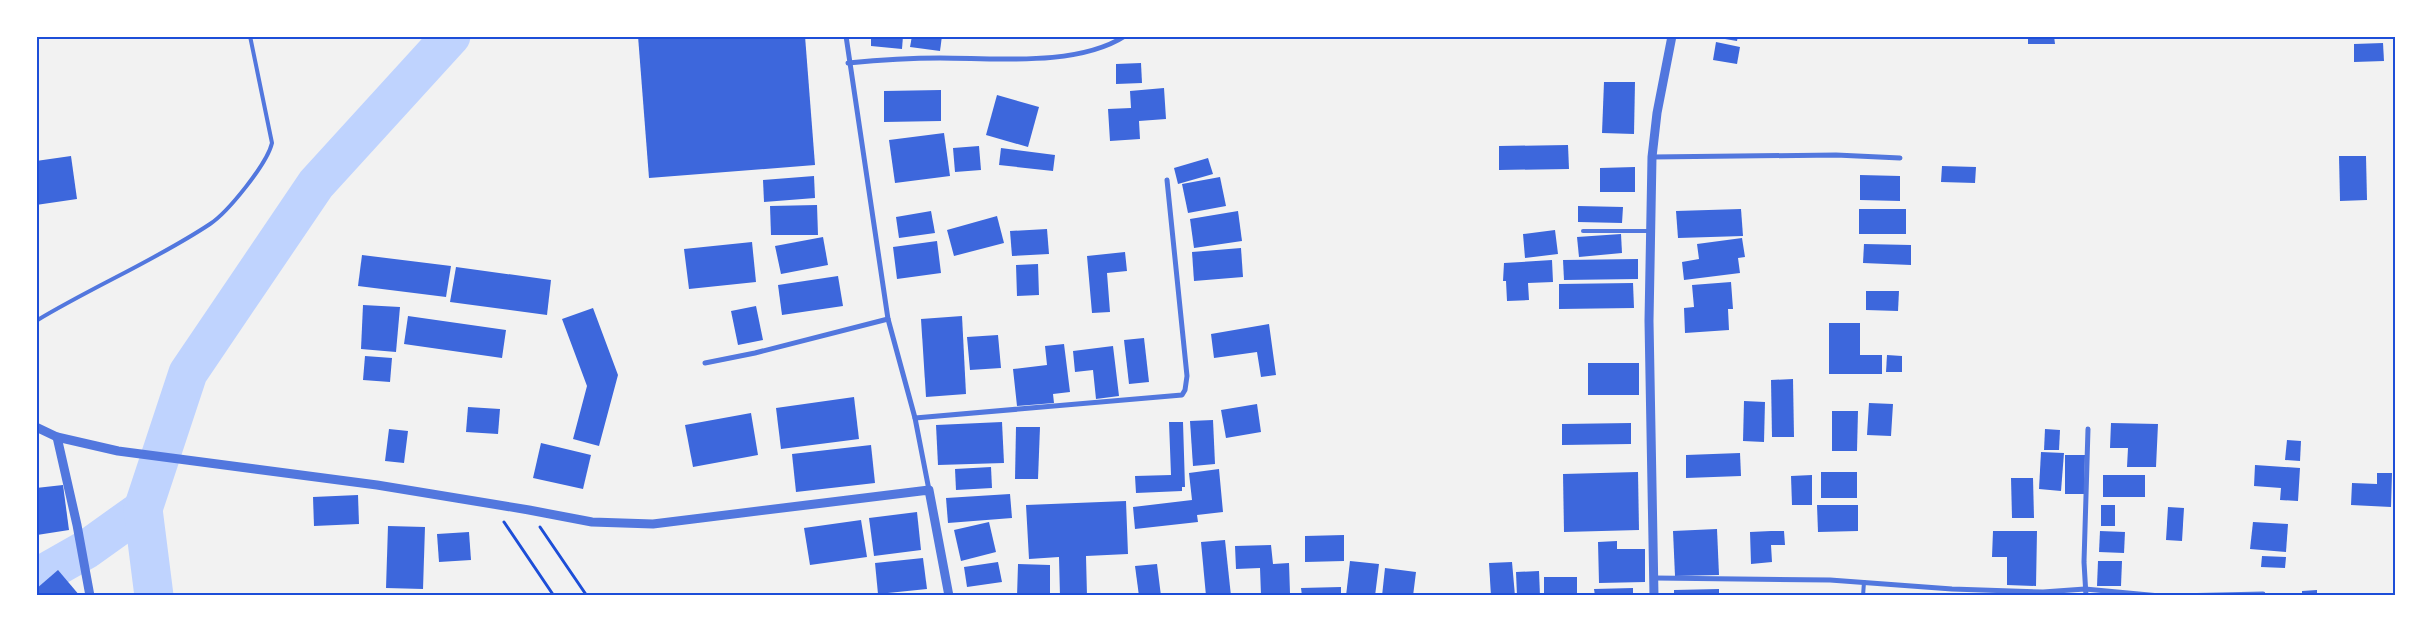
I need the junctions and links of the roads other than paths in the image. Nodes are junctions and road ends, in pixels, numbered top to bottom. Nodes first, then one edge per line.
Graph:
1 (250, 36) edge
2 (846, 36) edge
3 (1125, 36) edge
4 (1672, 36) edge
5 (848, 63) junction
6 (1652, 157) junction
7 (1900, 158) dead end
8 (1166, 180) dead end
9 (1584, 231) dead end
10 (1650, 231) junction
11 (888, 319) junction
12 (36, 320) edge
13 (705, 363) dead end
14 (916, 418) junction
15 (36, 427) edge
16 (2088, 430) dead end
17 (57, 437) junction
18 (929, 490) junction
19 (1655, 578) junction
20 (1864, 582) junction
21 (2086, 589) junction
22 (2263, 594) dead end
23 (90, 596) edge
24 (949, 596) edge
25 (1654, 596) edge
26 (1863, 596) edge
27 (2086, 596) edge
28 (2160, 596) edge
29 (2175, 596) edge

1 - 12 lane
2 - 5 street
3 - 5 street
4 - 6 street
5 - 11 street
6 - 7 street
6 - 10 street
8 - 14 street
9 - 10 lane
10 - 19 street
11 - 13 street
11 - 14 street
14 - 18 street
15 - 17 street
16 - 21 street
17 - 18 street
17 - 23 street
18 - 24 street
19 - 20 street
19 - 25 street
20 - 21 street
20 - 26 lane
21 - 27 street
21 - 28 street
22 - 29 street

